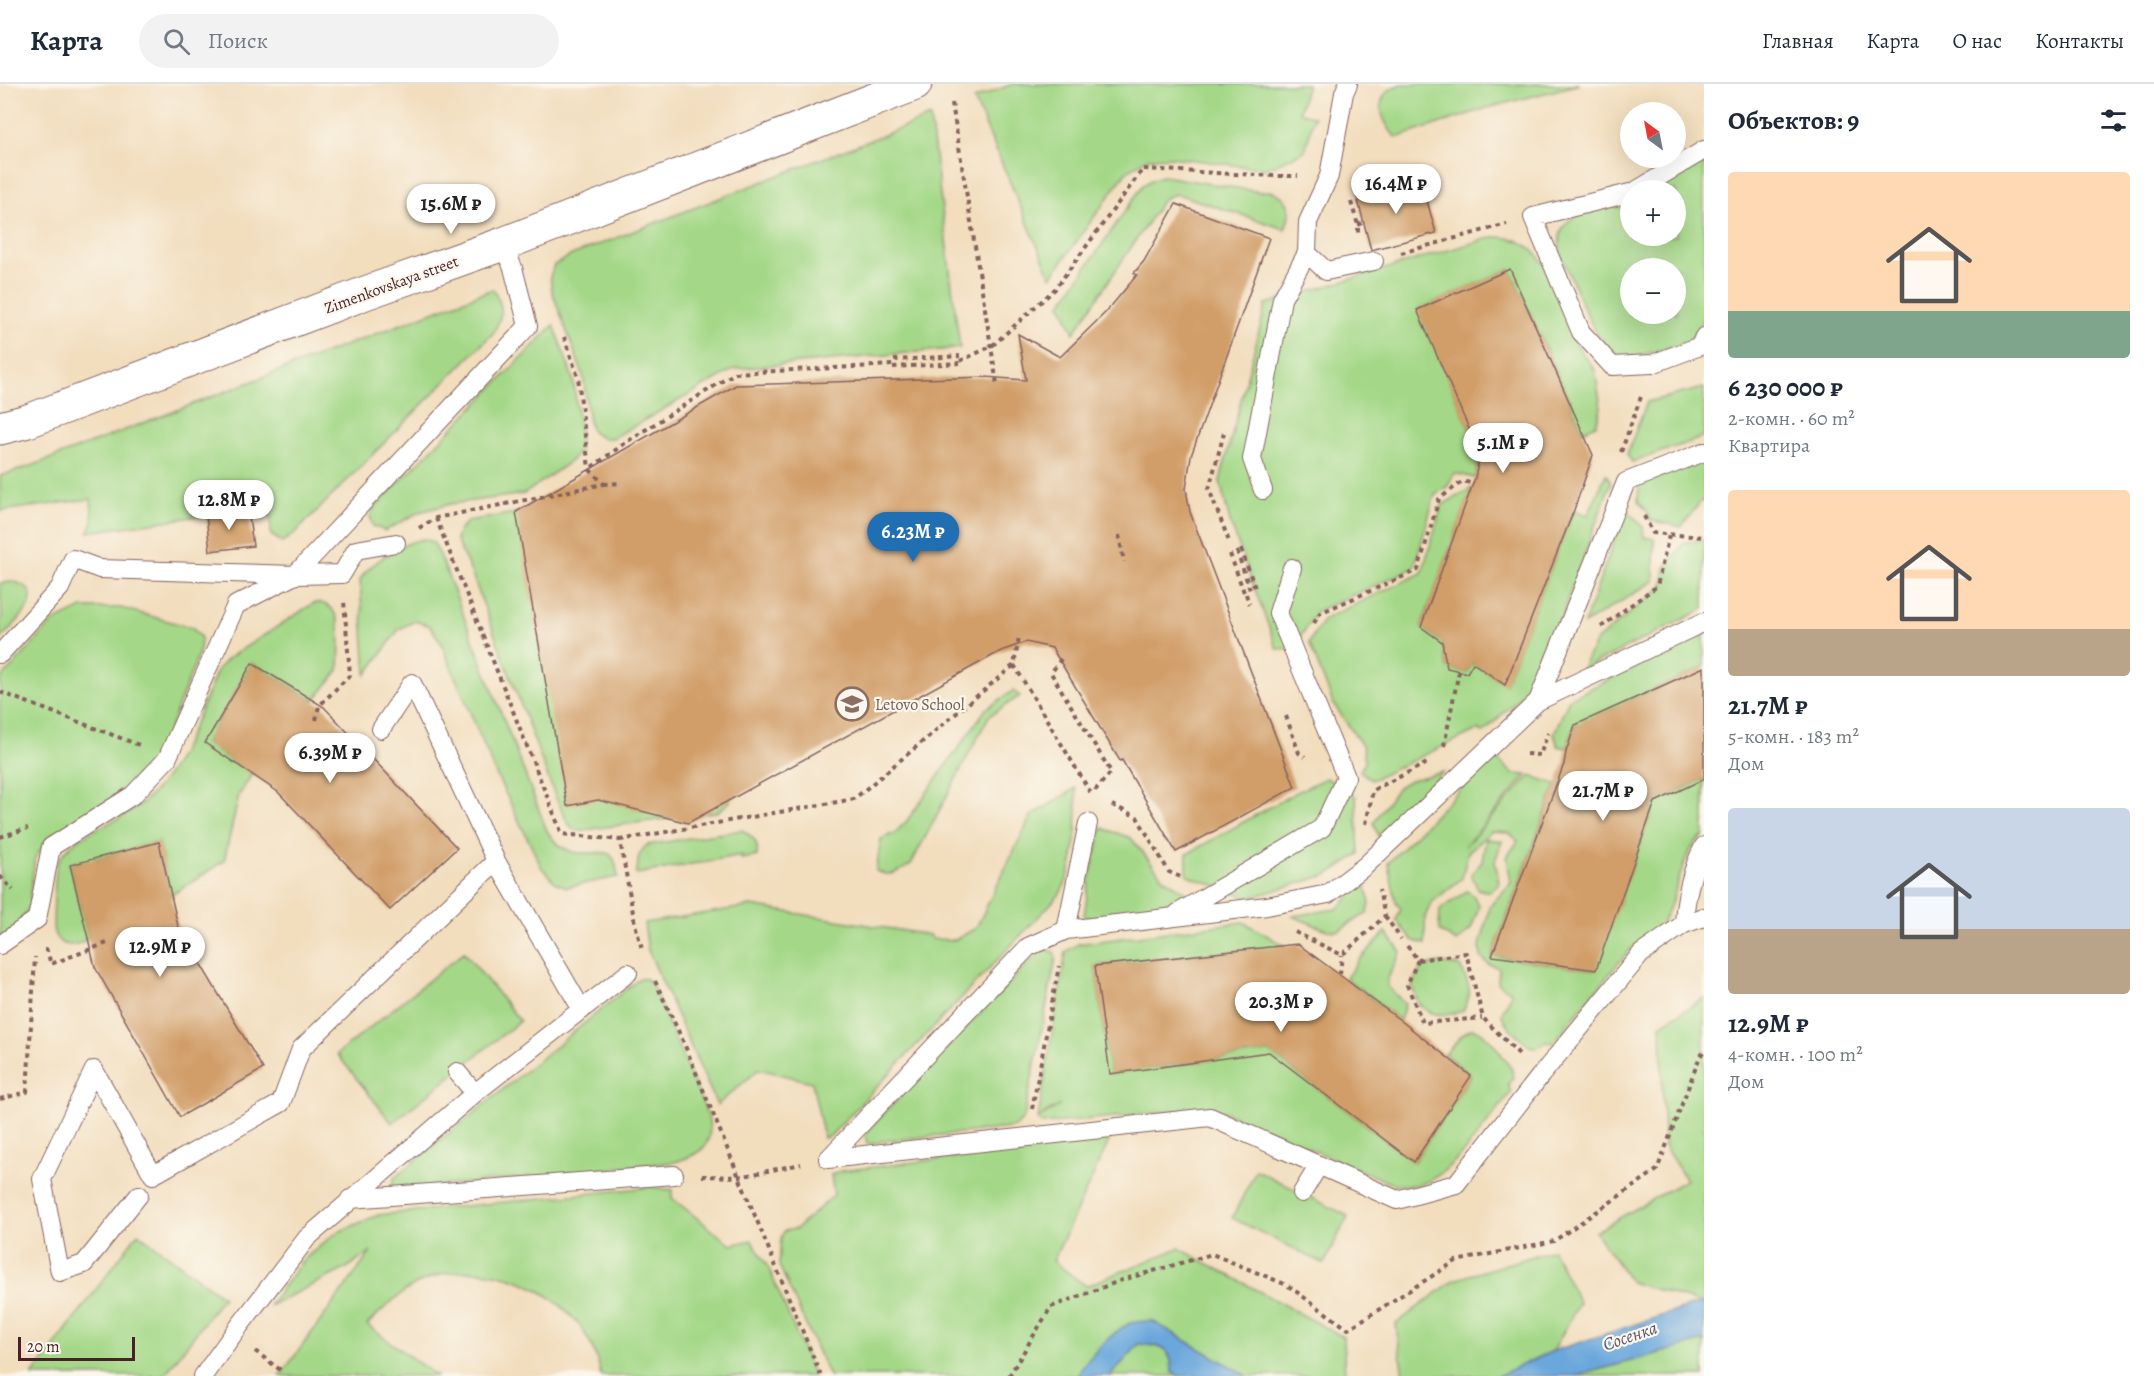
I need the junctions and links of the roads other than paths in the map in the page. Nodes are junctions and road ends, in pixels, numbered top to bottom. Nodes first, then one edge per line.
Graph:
1 (915, 84) edge
2 (1348, 84) edge
3 (1704, 150) edge
4 (1654, 180) edge
5 (1620, 195) edge
6 (503, 244) junction
7 (1306, 253) junction
8 (1374, 261) road end
9 (1704, 337) edge
10 (0, 428) edge
11 (1704, 452) edge
12 (1263, 490) dead end
13 (396, 543) road end
14 (1292, 568) dead end
15 (295, 575) junction
16 (1704, 622) edge
17 (0, 654) edge
18 (1538, 701) junction
19 (381, 729) dead end
20 (1088, 823) dead end
21 (1704, 846) edge
22 (496, 861) junction
23 (1704, 917) edge
24 (1172, 918) junction
25 (1684, 924) junction
26 (1066, 930) junction
27 (0, 945) edge
28 (628, 973) dead end
29 (582, 1010) junction
30 (457, 1072) dead end
31 (475, 1093) junction
32 (1319, 1165) junction
33 (674, 1175) road end
34 (1302, 1193) dead end
35 (139, 1196) dead end
36 (350, 1199) junction
37 (203, 1376) edge

1 - 6 street, Zimenkovskaya street
2 - 7 lane
3 - 4 lane
5 - 9 lane
6 - 10 street, Zimenkovskaya street
6 - 15 lane
7 - 8 lane
7 - 12 lane
11 - 18 lane
13 - 15 lane
14 - 24 lane
15 - 17 lane
15 - 27 lane
16 - 18 lane
18 - 24 lane
19 - 22 lane
20 - 26 lane
21 - 25 lane
22 - 29 lane
22 - 35 lane
23 - 25 lane
24 - 26 lane
25 - 32 lane
26 - 32 lane
28 - 29 lane
29 - 31 lane
30 - 31 lane
31 - 36 lane
32 - 34 lane
33 - 36 lane
36 - 37 lane

